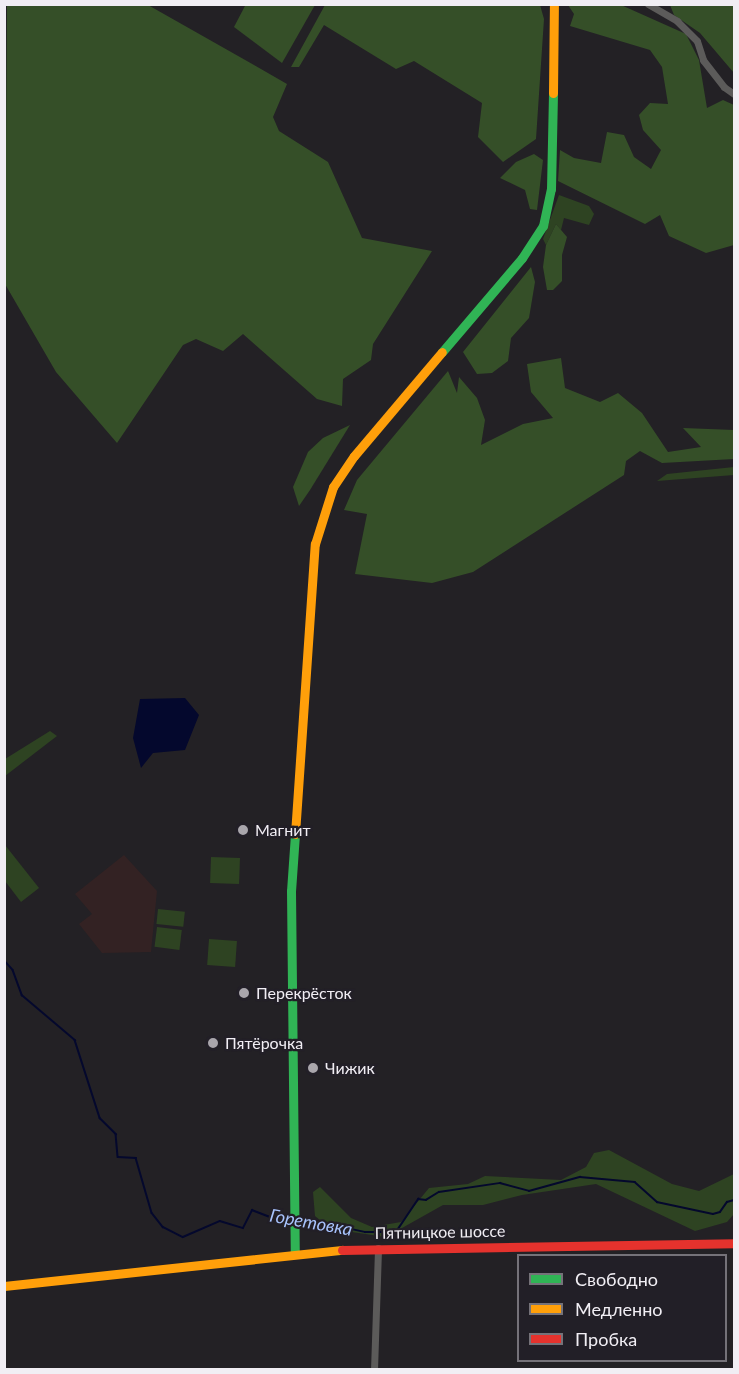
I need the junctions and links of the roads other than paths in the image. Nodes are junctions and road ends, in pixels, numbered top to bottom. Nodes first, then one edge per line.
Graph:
1 (554, 4) edge
2 (648, 4) edge
3 (735, 94) edge
4 (735, 1243) edge
5 (378, 1248) junction
6 (295, 1252) junction
7 (4, 1286) edge
8 (374, 1370) edge

1 - 6 main road
2 - 3 street
4 - 5 main road, Пятницкое шоссе
5 - 6 main road, Пятницкое шоссе
5 - 8 street
6 - 7 main road, Пятницкое шоссе

